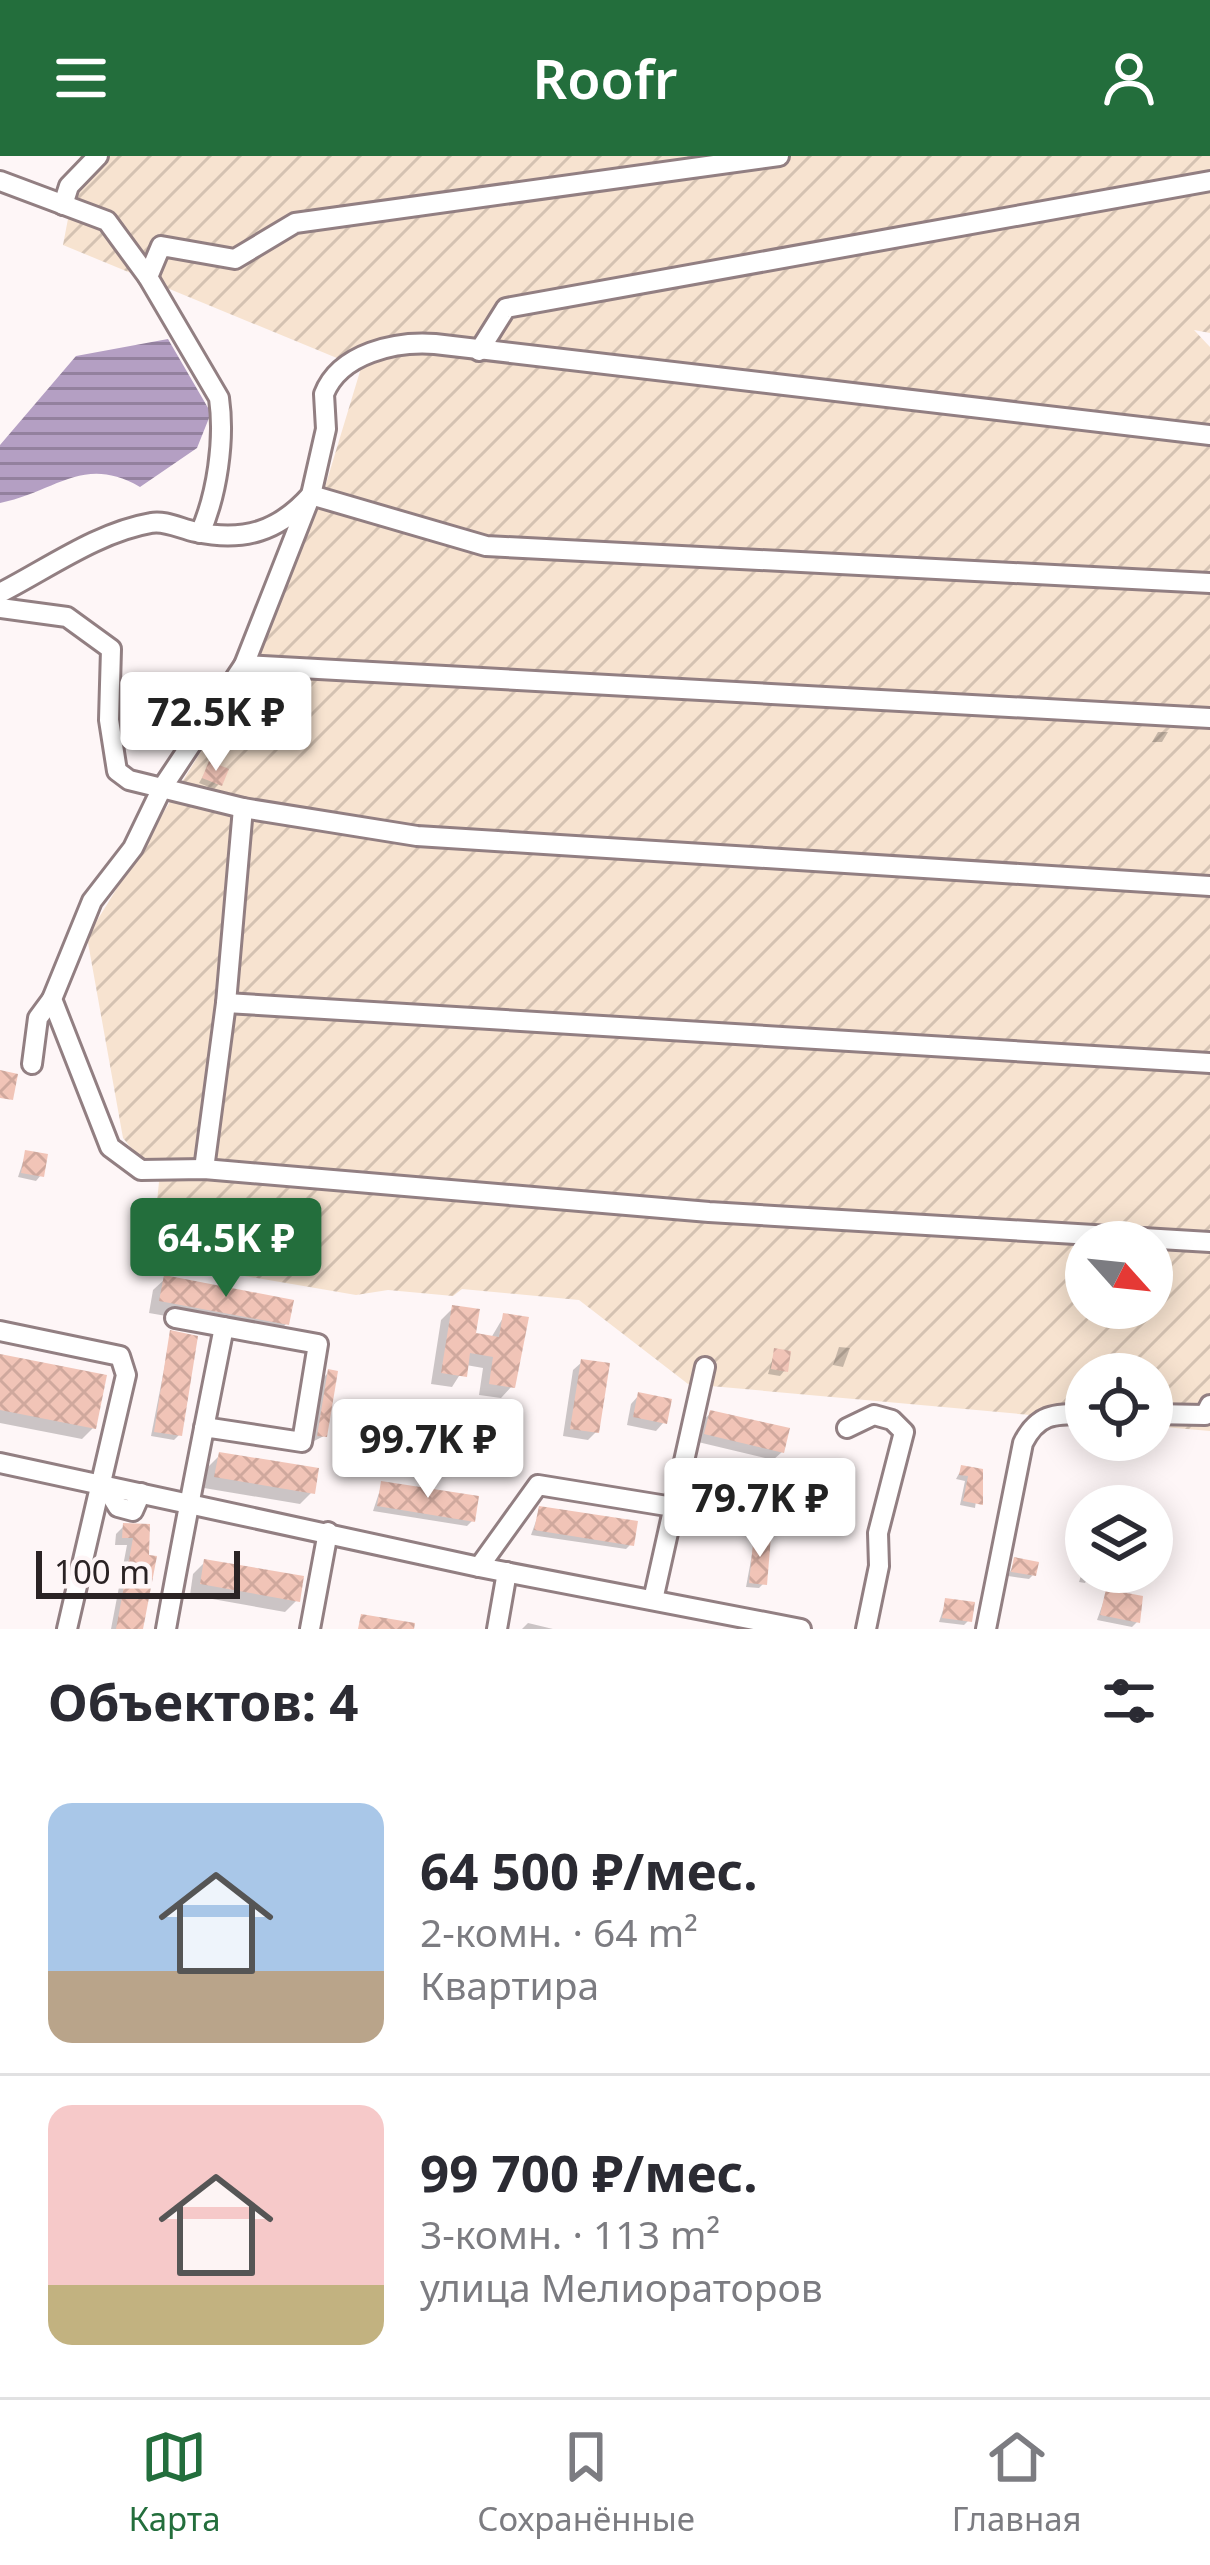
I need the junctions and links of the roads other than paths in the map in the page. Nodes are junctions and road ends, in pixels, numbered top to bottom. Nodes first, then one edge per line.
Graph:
1 (98, 156) edge
2 (779, 156) edge
3 (0, 181) edge
4 (1210, 181) edge
5 (63, 205) junction
6 (148, 277) junction
7 (479, 351) junction
8 (1210, 435) edge
9 (311, 495) junction
10 (200, 533) junction
11 (1210, 583) edge
12 (0, 593) edge
13 (0, 608) edge
14 (244, 664) junction
15 (1210, 718) edge
16 (162, 788) junction
17 (243, 808) junction
18 (1210, 886) edge
19 (52, 999) junction
20 (226, 1003) junction
21 (1210, 1063) edge
22 (32, 1064) dead end
23 (204, 1168) junction
24 (1210, 1242) edge
25 (176, 1318) dead end
26 (224, 1327) junction
27 (0, 1331) edge
28 (705, 1367) dead end
29 (1210, 1405) edge
30 (1065, 1414) edge
31 (1173, 1414) edge
32 (204, 1426) junction
33 (847, 1428) dead end
34 (0, 1462) edge
35 (104, 1484) junction
36 (189, 1502) junction
37 (673, 1507) junction
38 (328, 1532) junction
39 (479, 1567) junction
40 (507, 1572) junction
41 (653, 1600) junction
42 (732, 1624) edge
43 (67, 1629) edge
44 (166, 1629) edge
45 (310, 1629) edge
46 (497, 1629) edge
47 (801, 1629) edge
48 (866, 1629) edge
49 (986, 1629) edge

1 - 5 street
2 - 6 street
3 - 5 street
4 - 7 street
5 - 6 street
6 - 10 street
7 - 8 street
7 - 9 street
9 - 10 street
9 - 11 street
9 - 14 street
10 - 12 street
13 - 16 street
14 - 15 street
14 - 16 street
16 - 17 street
16 - 19 street
17 - 18 street
17 - 20 street
19 - 22 street
19 - 23 street
20 - 21 street
20 - 23 street
23 - 24 street
25 - 26 street
26 - 32 street
26 - 32 street
27 - 35 street
28 - 37 street
29 - 31 street
30 - 49 street
32 - 36 street
33 - 48 street
34 - 35 street
35 - 36 street
35 - 43 street
36 - 38 street
36 - 44 street
37 - 39 street
37 - 41 street
38 - 39 street
38 - 45 street
39 - 40 street
40 - 41 street
40 - 46 street
41 - 42 street
42 - 47 street

